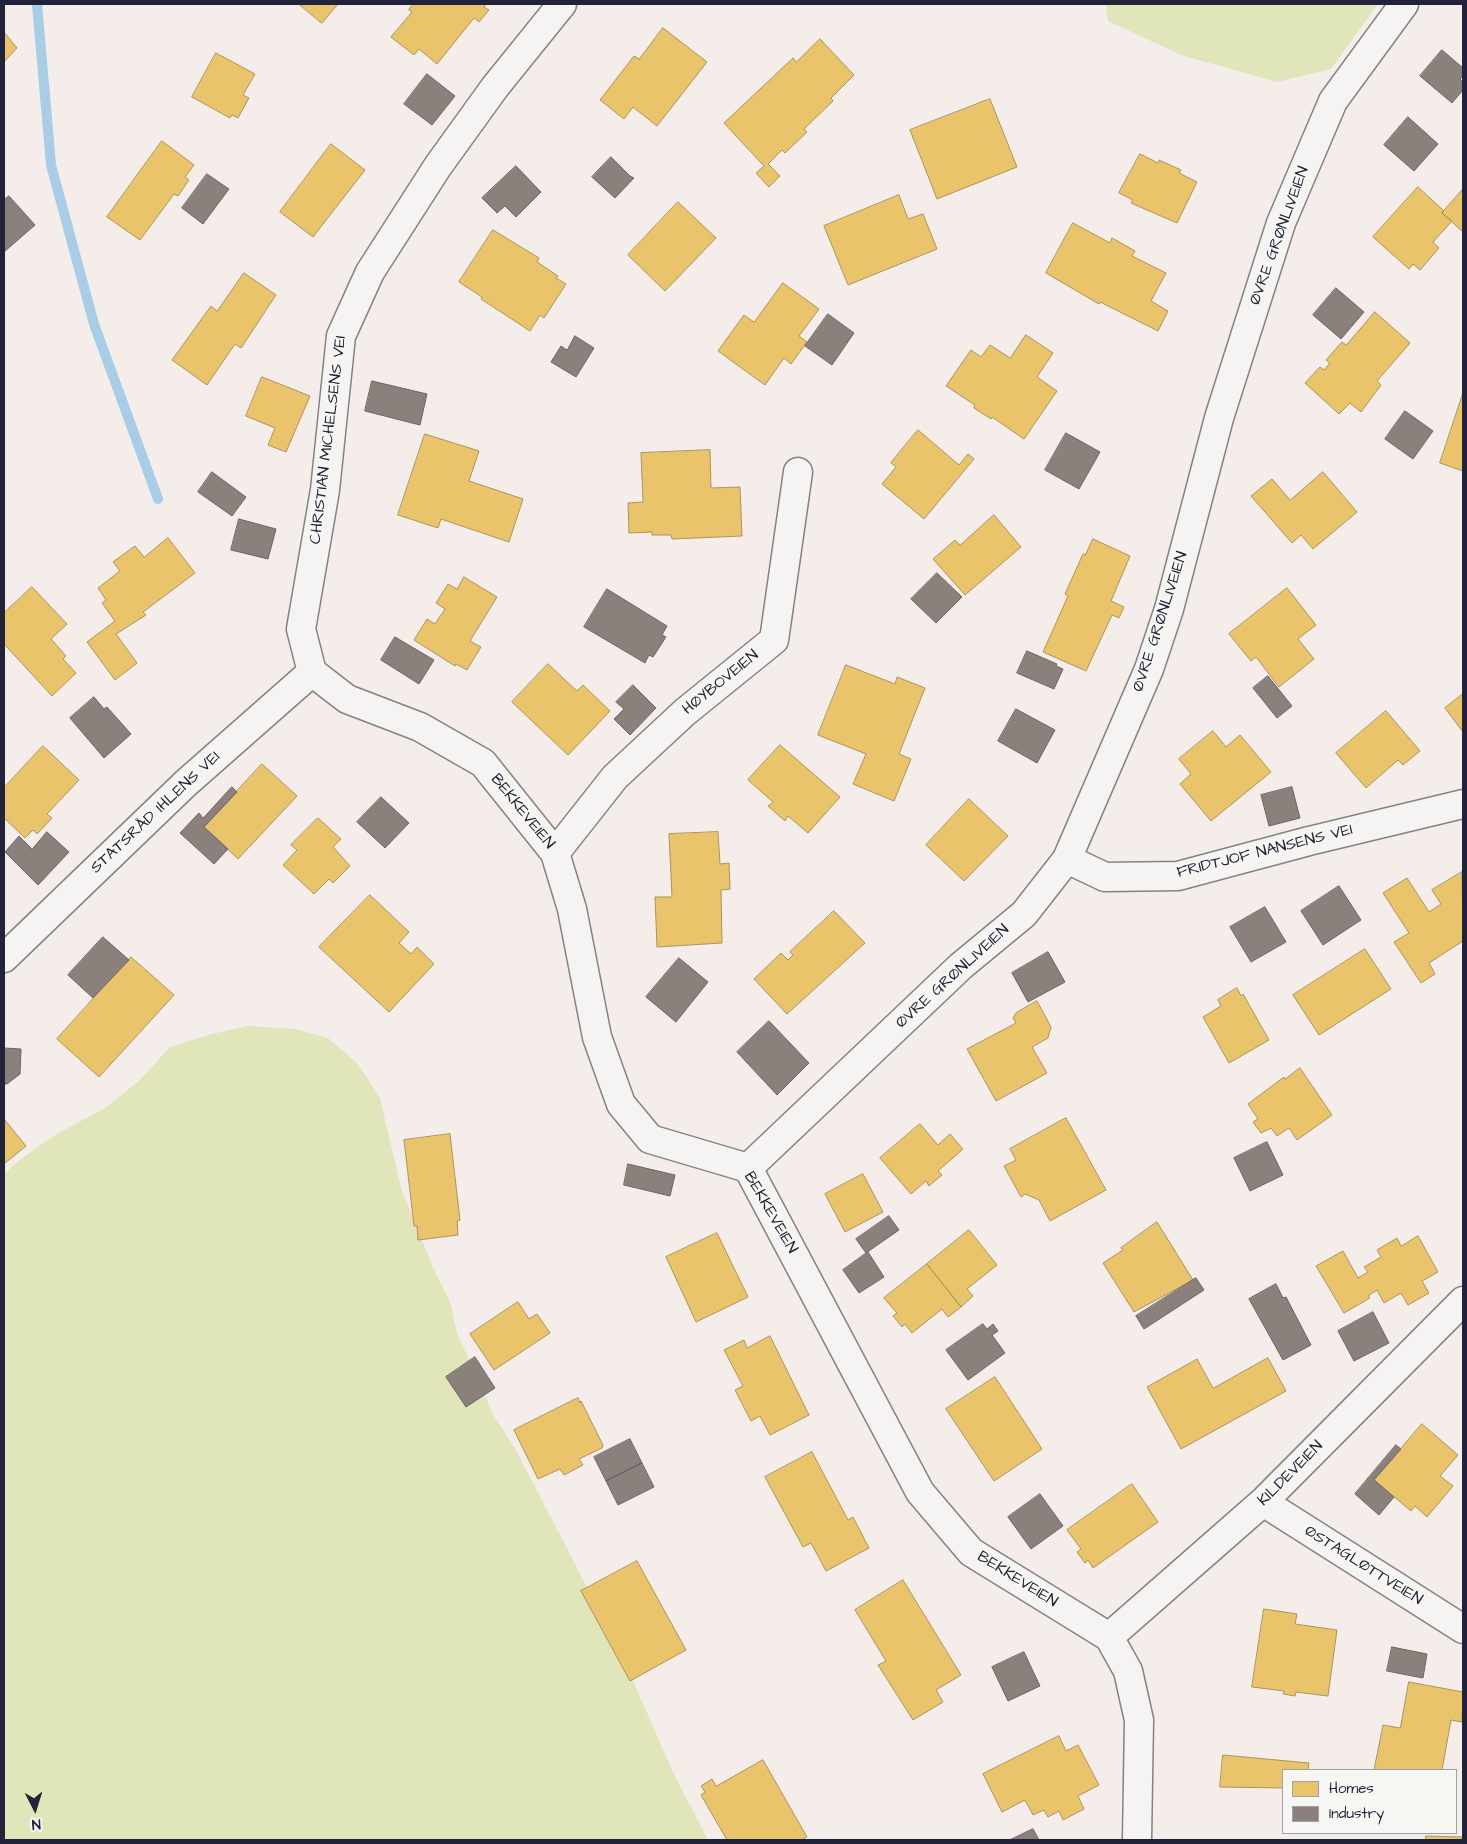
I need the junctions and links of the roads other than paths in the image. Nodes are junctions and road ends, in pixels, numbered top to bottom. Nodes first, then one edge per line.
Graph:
1 (562, 4) edge
2 (1404, 4) edge
3 (798, 472) dead end
4 (312, 672) junction
5 (1463, 804) edge
6 (555, 853) junction
7 (1067, 859) junction
8 (4, 958) edge
9 (748, 1168) junction
10 (1463, 1301) edge
11 (1263, 1502) junction
12 (1463, 1629) edge
13 (1109, 1638) junction
14 (1137, 1840) edge

1 - 4 street, CHRISTIAN MICHELSENS VEI
2 - 7 street, ØVRE GRØNLIVEIEN
3 - 6 street, HØYBOVEIEN
4 - 6 street, BEKKEVEIEN
4 - 8 street, STATSRÅD IHLENS VEI
5 - 7 street, FRIDTJOF NANSENS VEI
6 - 9 street, BEKKEVEIEN
7 - 9 street, ØVRE GRØNLIVEIEN
9 - 13 street, BEKKEVEIEN
10 - 11 street, KILDEVEIEN
11 - 12 street, ØSTAGLØTTVEIEN
11 - 13 street, KILDEVEIEN
13 - 14 street, BEKKEVEIEN

